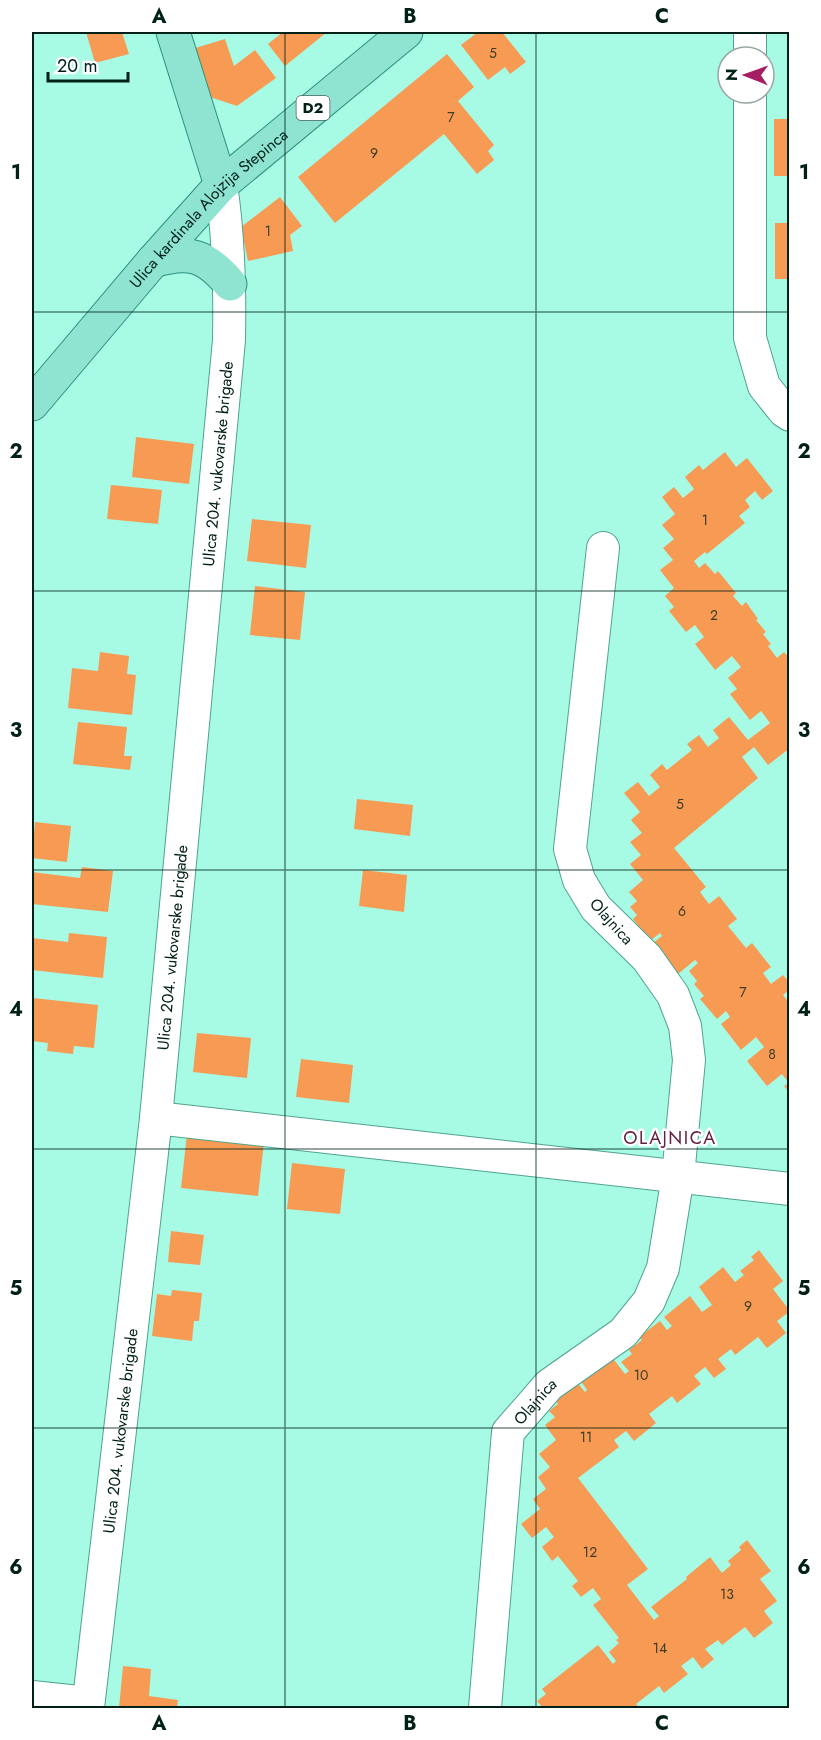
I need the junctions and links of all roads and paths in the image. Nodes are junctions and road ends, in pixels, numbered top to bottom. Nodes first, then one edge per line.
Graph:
1 (173, 32) edge
2 (406, 32) edge
3 (750, 105) edge
4 (221, 185) junction
5 (153, 261) junction
6 (230, 284) junction
7 (32, 404) edge
8 (789, 415) edge
9 (603, 548) dead end
10 (156, 1118) junction
11 (678, 1176) junction
12 (789, 1189) edge
13 (32, 1697) edge
14 (88, 1706) edge
15 (485, 1708) edge

1 - 4 main road
2 - 4 main road, Ulica kardinala Alojzija Stepinca / D2
3 - 8 street
4 - 5 main road, Ulica kardinala Alojzija Stepinca / D2
4 - 6 street, Ulica 204. vukovarske brigade
5 - 6 main road
5 - 7 main road, Ulica kardinala Alojzija Stepinca / D2
6 - 10 street, Ulica 204. vukovarske brigade
9 - 11 street, Olajnica
10 - 11 street
10 - 14 street, Ulica 204. vukovarske brigade
11 - 12 street
11 - 15 street, Olajnica
13 - 14 street

